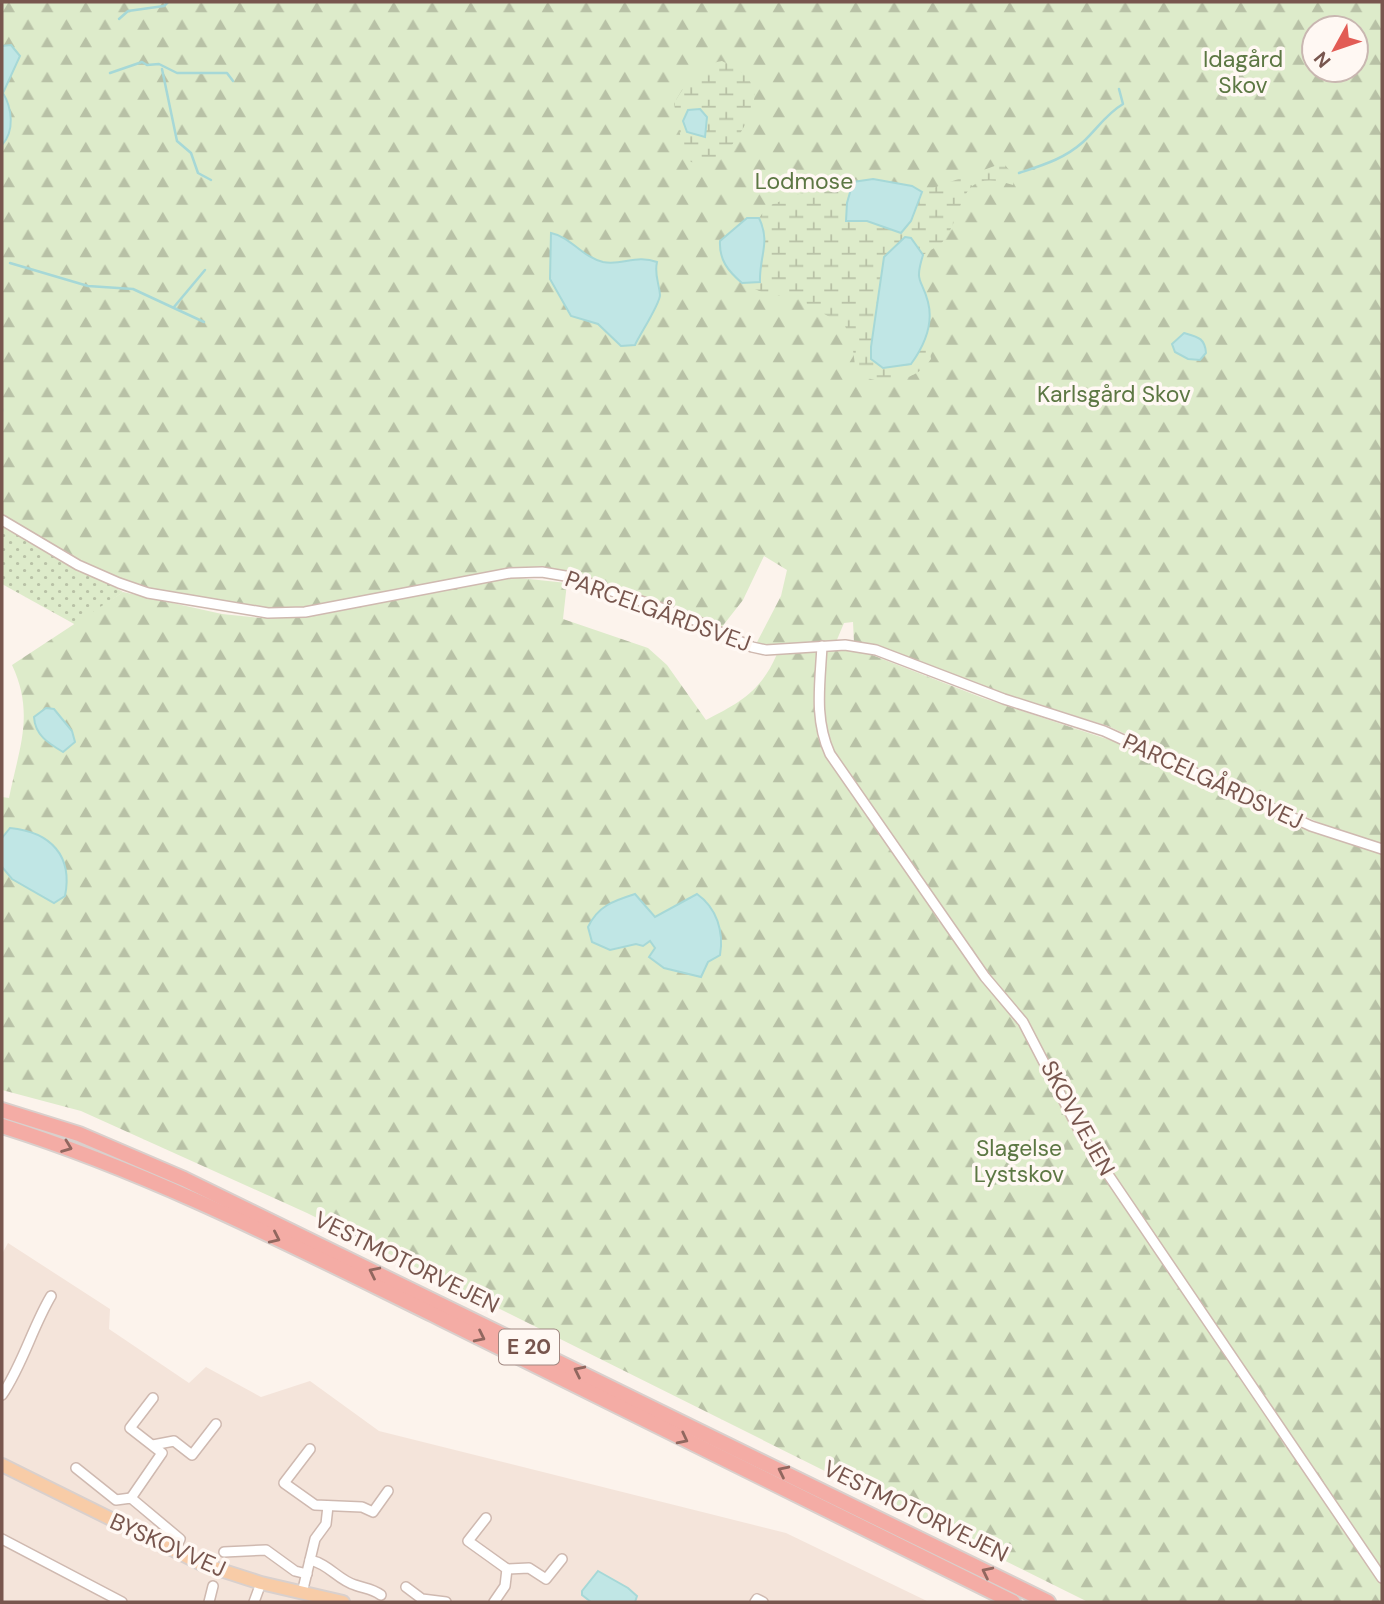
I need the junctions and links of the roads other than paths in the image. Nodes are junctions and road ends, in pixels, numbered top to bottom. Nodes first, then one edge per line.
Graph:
1 (2, 520) edge
2 (822, 646) junction
3 (1382, 849) edge
4 (2, 1110) edge
5 (2, 1126) edge
6 (51, 1296) dead end
7 (2, 1395) edge
8 (153, 1398) dead end
9 (216, 1424) dead end
10 (153, 1445) junction
11 (310, 1449) dead end
12 (2, 1465) edge
13 (76, 1468) dead end
14 (388, 1491) dead end
15 (131, 1498) junction
16 (328, 1506) junction
17 (486, 1518) dead end
18 (2, 1539) edge
19 (174, 1552) junction
20 (224, 1552) dead end
21 (562, 1559) dead end
22 (310, 1560) junction
23 (507, 1569) junction
24 (307, 1574) junction
25 (1382, 1578) edge
26 (261, 1583) junction
27 (213, 1586) dead end
28 (406, 1587) dead end
29 (302, 1593) junction
30 (381, 1595) dead end
31 (122, 1602) edge
32 (209, 1602) edge
33 (254, 1602) edge
34 (343, 1602) edge
35 (446, 1602) edge
36 (494, 1602) edge
37 (755, 1602) edge
38 (763, 1602) edge
39 (1013, 1602) edge
40 (1048, 1602) edge

1 - 2 street, PARCELGÅRDSVEJ
2 - 3 street, PARCELGÅRDSVEJ
2 - 25 street, SKOVVEJEN
40 -> 4 highway, VESTMOTORVEJEN / E 20
5 -> 39 highway, VESTMOTORVEJEN / E 20
6 - 7 street
8 - 10 street
9 - 10 street
10 - 15 street
11 - 16 street
12 - 19 main road, BYSKOVVEJ
13 - 15 street
14 - 16 street
15 - 19 street
16 - 22 street
17 - 23 street
18 - 31 street
19 - 26 main road, BYSKOVVEJ
20 - 24 street
21 - 23 street
22 - 24 street
22 - 30 street
23 - 36 street
24 - 29 street
26 - 29 main road, BYSKOVVEJ
26 - 33 street
27 - 32 street
28 - 35 street
29 - 34 main road, BYSKOVVEJ
37 - 38 street

